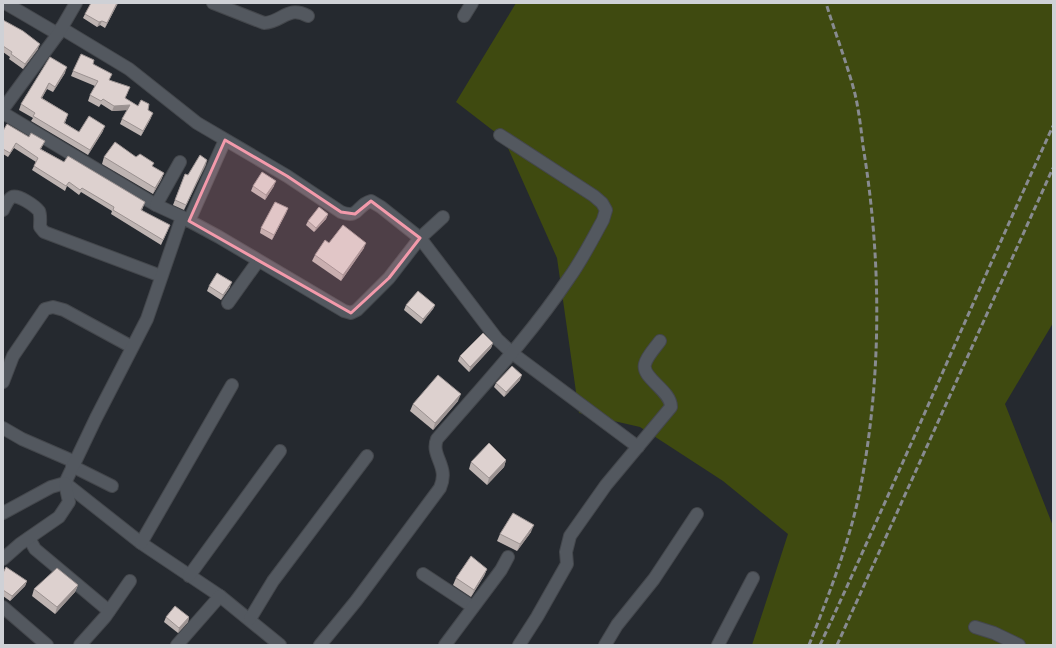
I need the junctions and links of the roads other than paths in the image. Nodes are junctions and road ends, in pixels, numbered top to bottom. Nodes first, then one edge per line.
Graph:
1 (5, 3) edge
2 (76, 3) edge
3 (213, 3) edge
4 (472, 3) edge
5 (308, 16) dead end
6 (464, 16) dead end
7 (60, 31) junction
8 (3, 109) edge
9 (3, 113) edge
10 (500, 135) dead end
11 (225, 140) junction
12 (180, 162) dead end
13 (156, 205) junction
14 (3, 210) edge
15 (443, 217) dead end
16 (186, 219) junction
17 (420, 238) junction
18 (258, 261) junction
19 (161, 276) junction
20 (228, 303) dead end
21 (660, 341) dead end
22 (132, 347) junction
23 (512, 353) junction
24 (3, 382) edge
25 (232, 385) dead end
26 (3, 428) edge
27 (638, 447) junction
28 (280, 451) dead end
29 (367, 456) dead end
30 (73, 464) junction
31 (65, 483) junction
32 (112, 486) dead end
33 (3, 513) edge
34 (697, 514) dead end
35 (29, 538) junction
36 (141, 544) junction
37 (508, 557) dead end
38 (3, 559) edge
39 (423, 574) dead end
40 (189, 576) junction
41 (752, 578) dead end
42 (130, 581) dead end
43 (220, 596) junction
44 (3, 607) edge
45 (473, 607) junction
46 (108, 611) junction
47 (250, 619) junction
48 (975, 627) dead end
49 (47, 645) edge
50 (80, 645) edge
51 (177, 645) edge
52 (280, 645) edge
53 (320, 645) edge
54 (445, 645) edge
55 (518, 645) edge
56 (605, 645) edge
57 (718, 645) edge
58 (1019, 645) edge

1 - 7 street
2 - 7 street
3 - 5 street
4 - 6 street
7 - 8 street
7 - 11 street
9 - 13 street
10 - 23 street
11 - 16 street
11 - 17 street
12 - 13 street
13 - 16 street
14 - 19 street
15 - 17 street
16 - 18 street
16 - 19 street
17 - 18 street
17 - 23 street
18 - 20 street
19 - 22 street
21 - 27 street
22 - 24 street
22 - 30 street
23 - 27 street
23 - 53 street
25 - 36 street
26 - 30 street
27 - 55 street
28 - 40 street
29 - 47 street
30 - 31 street
30 - 32 street
31 - 33 street
31 - 35 street
31 - 36 street
34 - 56 street
35 - 38 street
35 - 46 street
36 - 40 street
37 - 45 street
39 - 45 street
40 - 43 street
41 - 57 street
42 - 46 street
43 - 47 street
43 - 51 street
44 - 49 street
45 - 54 street
46 - 50 street
47 - 52 street
48 - 58 street

